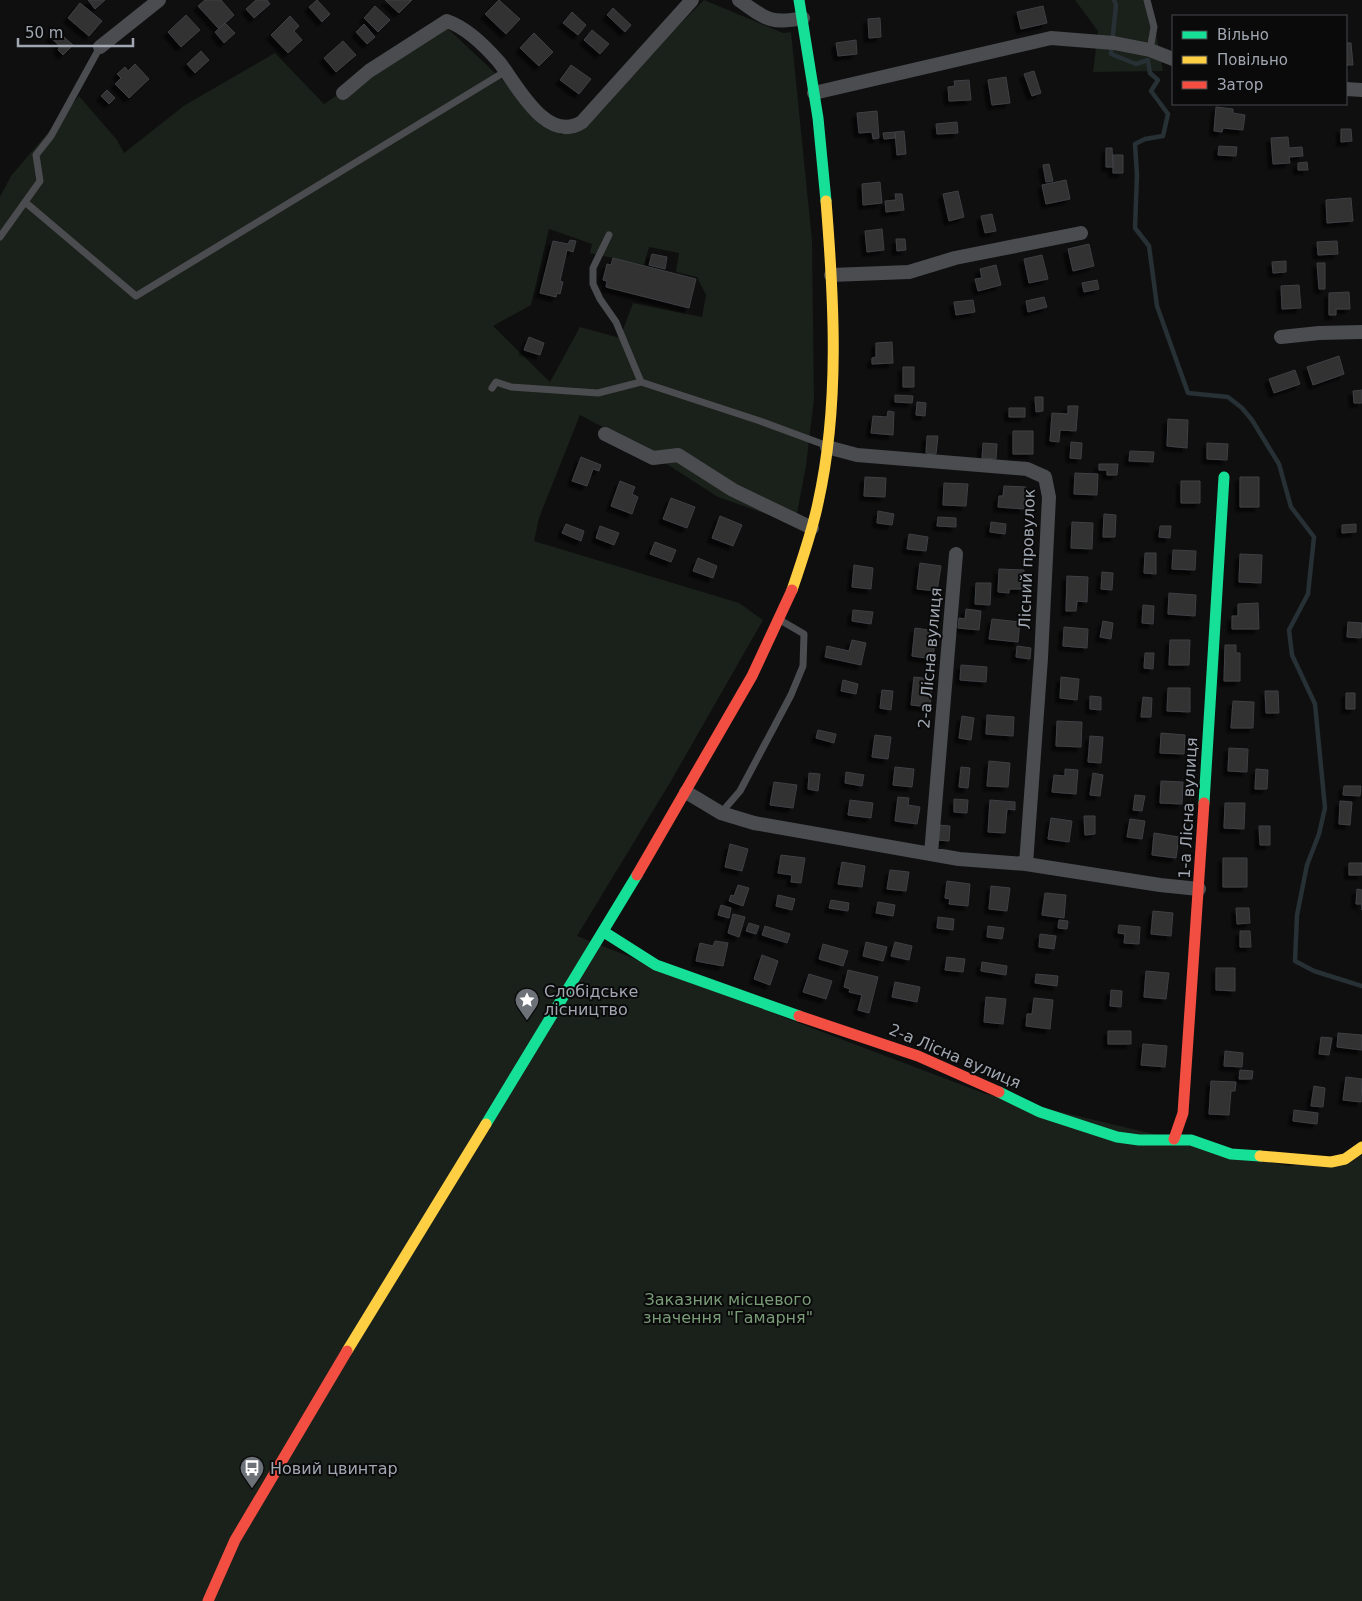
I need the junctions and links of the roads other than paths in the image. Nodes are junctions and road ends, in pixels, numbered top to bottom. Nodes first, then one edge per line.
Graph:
1 (159, 0) edge
2 (692, 0) edge
3 (739, 0) edge
4 (799, 0) edge
5 (1148, 0) edge
6 (803, 18) junction
7 (100, 47) joint
8 (1150, 50) junction
9 (1170, 58) edge
10 (506, 71) junction
11 (1347, 89) edge
12 (1362, 90) edge
13 (814, 92) junction
14 (343, 94) dead end
15 (25, 202) junction
16 (1081, 233) dead end
17 (609, 234) dead end
18 (0, 237) edge
19 (831, 275) junction
20 (1362, 332) edge
21 (1281, 336) dead end
22 (641, 382) junction
23 (492, 388) dead end
24 (605, 434) dead end
25 (827, 447) junction
26 (1224, 477) dead end
27 (812, 528) junction
28 (956, 554) dead end
29 (780, 620) junction
30 (686, 792) junction
31 (721, 813) junction
32 (931, 854) junction
33 (1026, 864) junction
34 (1199, 889) junction
35 (604, 932) junction
36 (1174, 1139) junction
37 (1362, 1147) edge
38 (208, 1601) edge

1 - 7 street
2 - 10 street
3 - 6 street
4 - 6 street
5 - 8 lane
6 - 13 street
7 - 15 lane
8 - 9 street
8 - 13 street
10 - 14 street
10 - 15 lane
11 - 12 street
13 - 19 street
15 - 18 lane
16 - 19 street
17 - 22 lane
19 - 25 street
20 - 21 street
22 - 23 lane
22 - 25 lane
24 - 27 street
25 - 27 street
25 - 33 street, Лісний провулок
26 - 34 street, 1-а Лісна вулиця
27 - 29 street
28 - 32 street, 2-а Лісна вулиця
29 - 30 street
29 - 31 lane
30 - 31 street
30 - 35 street
31 - 32 street
32 - 33 street
33 - 34 street
34 - 36 street, 1-а Лісна вулиця
35 - 36 street, 2-а Лісна вулиця
35 - 38 street
36 - 37 street, 2-а Лісна вулиця

